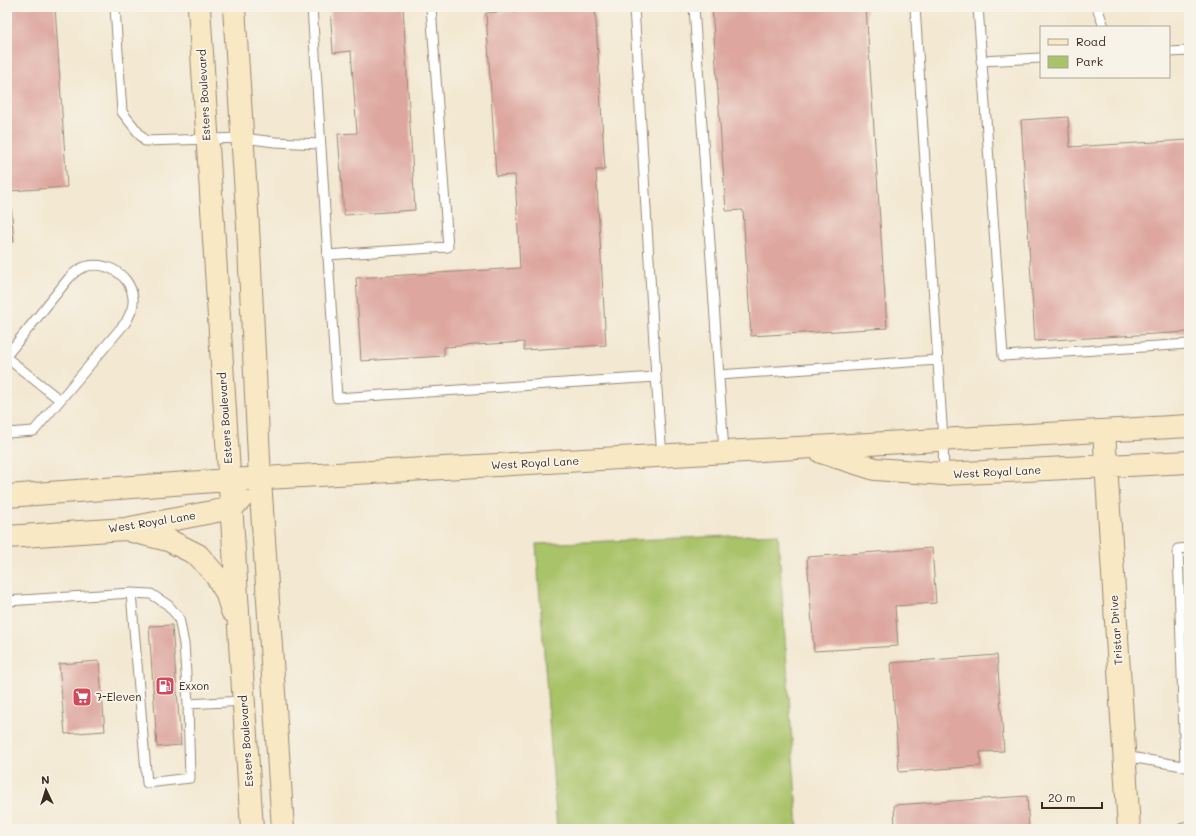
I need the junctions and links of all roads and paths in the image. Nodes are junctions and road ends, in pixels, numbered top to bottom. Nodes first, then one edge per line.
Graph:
1 (115, 7) edge
2 (199, 7) edge
3 (234, 7) edge
4 (312, 7) edge
5 (432, 7) edge
6 (634, 7) edge
7 (694, 7) edge
8 (915, 7) edge
9 (978, 7) edge
10 (1097, 7) edge
11 (1104, 26) edge
12 (1189, 51) edge
13 (1170, 52) edge
14 (1040, 58) edge
15 (981, 61) junction
16 (243, 138) junction
17 (207, 139) junction
18 (320, 144) junction
19 (327, 255) junction
20 (1189, 344) edge
21 (7, 356) edge
22 (938, 360) junction
23 (719, 375) junction
24 (656, 378) junction
25 (60, 400) junction
26 (1189, 426) edge
27 (1104, 431) junction
28 (7, 433) edge
29 (944, 440) junction
30 (809, 448) junction
31 (724, 452) junction
32 (662, 456) junction
33 (1189, 462) edge
34 (1106, 467) junction
35 (944, 474) junction
36 (260, 479) junction
37 (229, 480) junction
38 (7, 496) edge
39 (232, 508) junction
40 (125, 529) junction
41 (7, 537) edge
42 (1189, 548) edge
43 (131, 593) junction
44 (7, 601) edge
45 (239, 631) junction
46 (244, 701) junction
47 (188, 704) junction
48 (1124, 756) junction
49 (1187, 767) edge
50 (1189, 825) edge
51 (252, 829) edge
52 (283, 829) edge
53 (1129, 829) edge
54 (1181, 829) edge

1 - 17 lane
2 - 17 main road, Esters Boulevard
3 - 16 main road
4 - 18 lane
5 - 19 lane
6 - 24 lane
7 - 23 lane
8 - 22 lane
9 - 15 lane
10 - 11 lane
12 - 13 lane
14 - 15 lane
15 - 20 lane
16 - 17 lane
16 - 18 lane
16 - 36 main road
17 - 37 main road, Esters Boulevard
18 - 19 lane
19 - 24 lane
21 - 25 lane
21 - 25 lane
22 - 23 lane
22 - 29 lane
23 - 31 lane
24 - 32 lane
25 - 28 lane
26 - 27 main road, West Royal Lane
27 - 29 main road, West Royal Lane
27 - 34 main road, Tristar Drive
29 - 30 main road, West Royal Lane
29 - 35 lane
30 - 31 main road, West Royal Lane
30 - 35 main road, West Royal Lane
31 - 32 main road, West Royal Lane
32 - 36 main road, West Royal Lane
33 - 34 main road, West Royal Lane
34 - 35 main road, West Royal Lane
34 - 48 main road, Tristar Drive
36 - 37 main road, West Royal Lane
36 - 39 main road
36 - 52 main road
37 - 38 main road, West Royal Lane
37 - 39 main road, Esters Boulevard
39 - 40 main road, West Royal Lane
39 - 45 main road, Esters Boulevard
40 - 41 main road, West Royal Lane
40 - 45 main road
42 - 49 lane
43 - 44 lane
43 - 47 lane
43 - 47 lane
45 - 46 main road, Esters Boulevard
46 - 47 lane
46 - 51 main road, Esters Boulevard
48 - 49 lane
48 - 53 main road, Tristar Drive
50 - 54 lane

